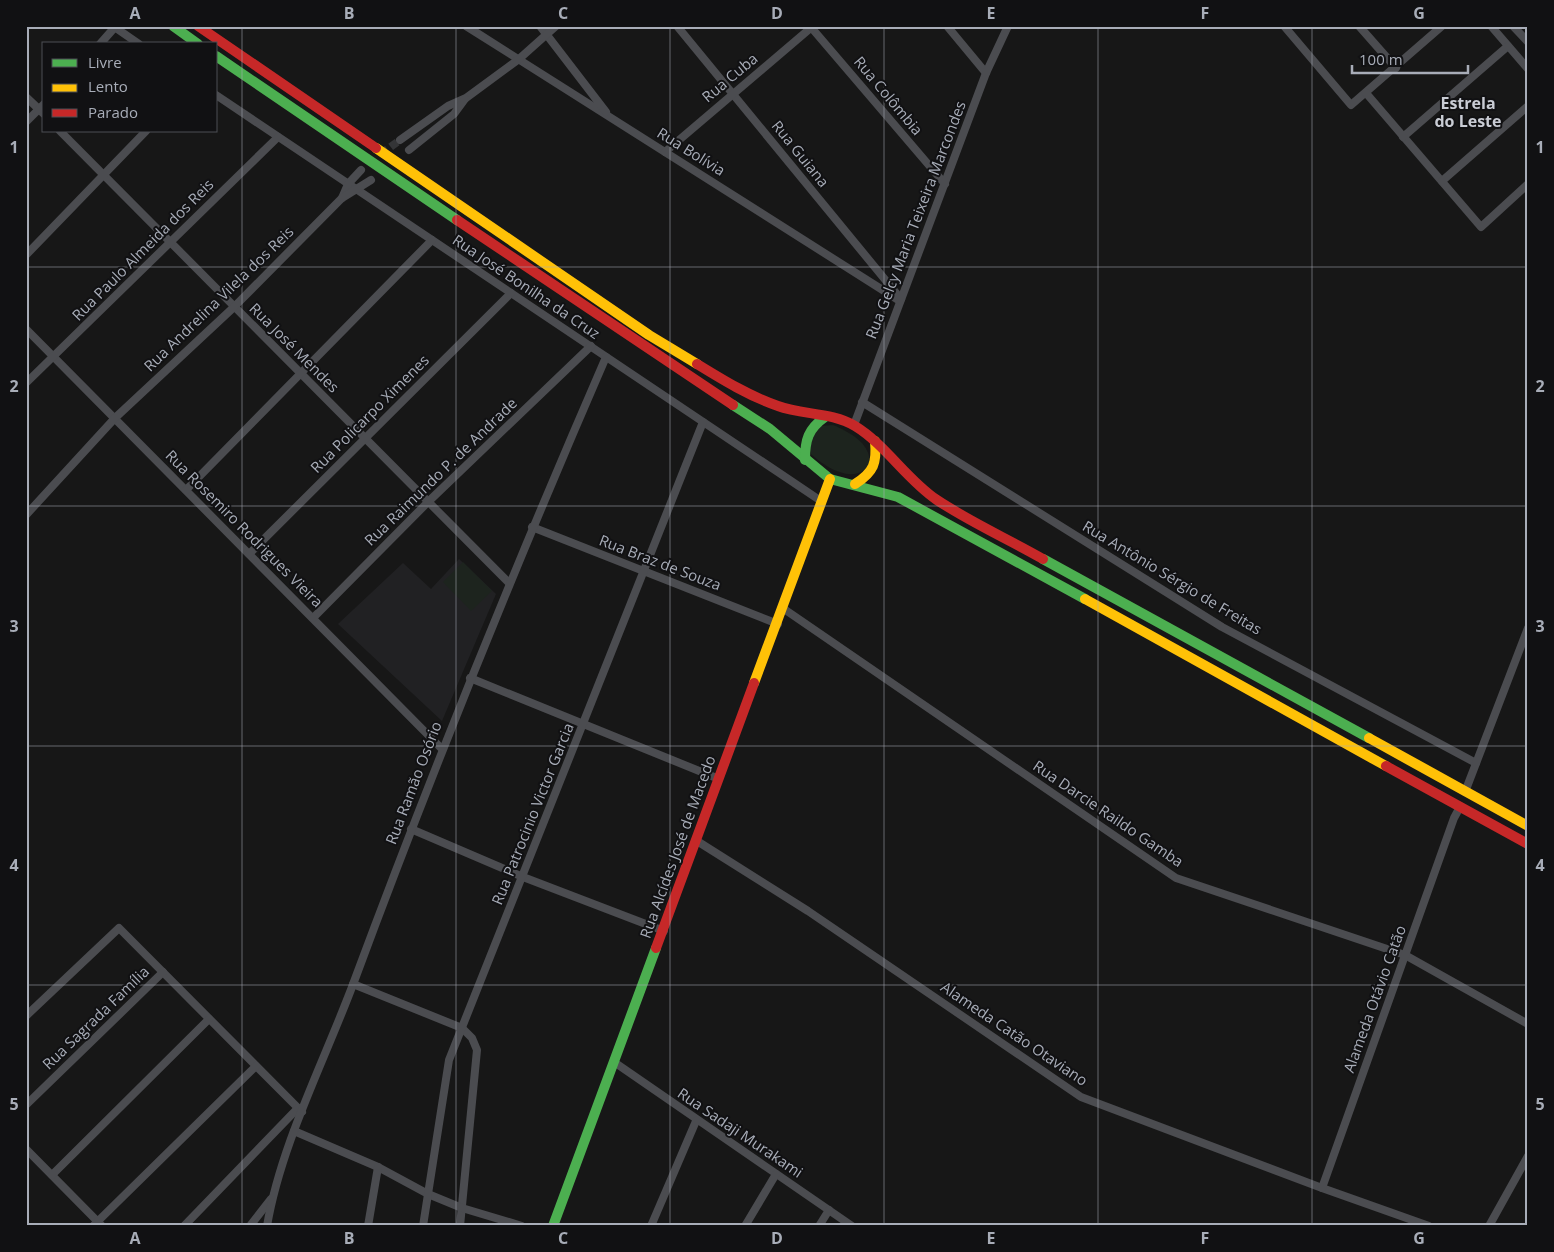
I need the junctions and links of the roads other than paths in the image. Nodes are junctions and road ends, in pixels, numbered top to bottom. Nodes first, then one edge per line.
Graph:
1 (173, 26) edge
2 (198, 26) edge
3 (466, 26) edge
4 (540, 26) edge
5 (556, 26) edge
6 (677, 26) edge
7 (947, 26) edge
8 (1008, 26) edge
9 (1284, 26) edge
10 (1359, 26) edge
11 (1491, 26) edge
12 (114, 27) edge
13 (812, 27) edge
14 (1438, 27) edge
15 (1518, 28) edge
16 (547, 34) junction
17 (102, 42) edge
18 (136, 42) edge
19 (195, 42) edge
20 (1528, 42) edge
21 (1508, 46) junction
22 (218, 57) edge
23 (519, 59) junction
24 (1396, 68) junction
25 (1528, 69) edge
26 (986, 74) junction
27 (732, 93) junction
28 (1366, 93) junction
29 (26, 97) edge
30 (218, 97) edge
31 (466, 98) junction
32 (1528, 106) edge
33 (42, 109) edge
34 (609, 117) junction
35 (26, 122) edge
36 (61, 132) edge
37 (145, 132) edge
38 (278, 136) junction
39 (1403, 137) junction
40 (400, 140) tunnel mouth
41 (409, 150) dead end
42 (665, 152) junction
43 (361, 170) dead end
44 (105, 176) junction
45 (371, 180) dead end
46 (1442, 181) junction
47 (348, 184) junction
48 (945, 184) junction
49 (1528, 184) edge
50 (357, 190) junction
51 (342, 198) junction
52 (432, 240) junction
53 (170, 243) junction
54 (26, 254) edge
55 (511, 293) junction
56 (901, 300) junction
57 (234, 307) junction
58 (26, 329) edge
59 (591, 346) junction
60 (606, 357) junction
61 (54, 358) junction
62 (301, 374) junction
63 (26, 383) edge
64 (862, 402) junction
65 (825, 417) junction
66 (115, 418) junction
67 (703, 422) junction
68 (854, 426) junction
69 (366, 439) junction
70 (875, 440) junction
71 (805, 460) junction
72 (830, 479) junction
73 (855, 484) junction
74 (186, 490) junction
75 (821, 501) junction
76 (428, 502) junction
77 (26, 515) edge
78 (532, 527) junction
79 (249, 554) junction
80 (642, 572) junction
81 (509, 583) junction
82 (784, 608) junction
83 (313, 618) junction
84 (778, 624) junction
85 (1528, 628) edge
86 (1525, 642) edge
87 (470, 678) junction
88 (583, 724) junction
89 (442, 749) junction
90 (1476, 763) junction
91 (719, 779) junction
92 (1465, 792) junction
93 (1460, 807) junction
94 (1528, 826) edge
95 (411, 829) junction
96 (697, 842) junction
97 (1528, 844) edge
98 (523, 877) junction
99 (664, 931) junction
100 (1405, 955) junction
101 (163, 972) junction
102 (353, 984) junction
103 (26, 1016) edge
104 (209, 1019) junction
105 (1528, 1024) edge
106 (462, 1028) junction
107 (614, 1062) junction
108 (256, 1066) junction
109 (26, 1105) edge
110 (300, 1110) junction
111 (696, 1120) junction
112 (294, 1131) junction
113 (26, 1149) edge
114 (1528, 1156) edge
115 (378, 1168) junction
116 (776, 1174) junction
117 (52, 1175) junction
118 (1322, 1188) junction
119 (428, 1194) junction
120 (272, 1197) junction
121 (462, 1208) junction
122 (829, 1210) junction
123 (841, 1223) edge
124 (98, 1224) edge
125 (184, 1226) edge
126 (250, 1226) edge
127 (267, 1226) edge
128 (368, 1226) edge
129 (423, 1226) edge
130 (460, 1226) edge
131 (522, 1226) edge
132 (553, 1226) edge
133 (651, 1226) edge
134 (745, 1226) edge
135 (819, 1226) edge
136 (852, 1226) edge
137 (1429, 1226) edge
138 (1488, 1226) edge

1 - 19 main road
2 - 65 main road
3 - 23 street, Rua Bolívia
4 - 16 street
5 - 16 street
6 - 27 street, Rua Guiana
7 - 26 street
8 - 26 street, Rua Gelcy Maria Teixeira Marcondes
9 - 28 street
10 - 24 street
11 - 21 street
12 - 17 street
12 - 18 street
13 - 27 street, Rua Cuba
13 - 48 street, Rua Colômbia
14 - 24 street
15 - 20 street
16 - 23 street
16 - 34 street
21 - 25 street
21 - 39 street
22 - 71 main road
23 - 31 street
23 - 34 street, Rua Bolívia
24 - 28 street
26 - 48 street, Rua Gelcy Maria Teixeira Marcondes
27 - 42 street, Rua Cuba
27 - 56 street, Rua Guiana
28 - 39 street
29 - 33 street
30 - 38 street, Rua José Bonilha da Cruz
31 - 40 street
31 - 41 street
32 - 46 street
33 - 35 street
34 - 42 street, Rua Bolívia
36 - 44 street, Rua José Mendes
37 - 44 street
38 - 47 street, Rua José Bonilha da Cruz
38 - 53 street, Rua Paulo Almeida dos Reis
39 - 46 street
42 - 56 street, Rua Bolívia
43 - 47 street
44 - 53 street, Rua José Mendes
44 - 54 street
45 - 50 street
46 - 49 street
47 - 50 street, Rua José Bonilha da Cruz
47 - 51 street
48 - 56 street, Rua Gelcy Maria Teixeira Marcondes
50 - 51 street
50 - 52 street, Rua José Bonilha da Cruz
51 - 57 street, Rua Andrelina Vilela dos Reis
52 - 55 street, Rua José Bonilha da Cruz
52 - 62 street
53 - 57 street, Rua José Mendes
53 - 61 street, Rua Paulo Almeida dos Reis
55 - 59 street, Rua José Bonilha da Cruz
55 - 69 street, Rua Policarpo Ximenes
56 - 64 street, Rua Gelcy Maria Teixeira Marcondes
57 - 62 street, Rua José Mendes
57 - 66 street, Rua Andrelina Vilela dos Reis
58 - 61 street, Rua Rosemiro Rodrigues Vieira
59 - 60 street, Rua José Bonilha da Cruz
59 - 76 street, Rua Raimundo P. de Andrade
60 - 67 street, Rua José Bonilha da Cruz
60 - 78 street, Rua Ramão Osório
61 - 63 street, Rua Paulo Almeida dos Reis
61 - 66 street, Rua Rosemiro Rodrigues Vieira
62 - 69 street, Rua José Mendes
62 - 74 street
64 - 68 street, Rua Gelcy Maria Teixeira Marcondes
64 - 90 street, Rua Antônio Sérgio de Freitas
65 - 68 main road
65 - 71 main road
66 - 74 street, Rua Rosemiro Rodrigues Vieira
66 - 77 street, Rua Andrelina Vilela dos Reis
67 - 75 street, Rua José Bonilha da Cruz
67 - 80 street, Rua Patrocinio Victor Garcia
68 - 70 main road
69 - 76 street, Rua José Mendes
69 - 79 street, Rua Policarpo Ximenes
70 - 73 main road
70 - 92 main road
71 - 72 main road
72 - 73 main road
72 - 75 main road, Rua Alcídes José de Macedo
73 - 93 main road
74 - 79 street, Rua Rosemiro Rodrigues Vieira
75 - 82 main road, Rua Alcídes José de Macedo
76 - 81 street, Rua José Mendes
76 - 83 street, Rua Raimundo P. de Andrade
78 - 80 street, Rua Braz de Souza
78 - 81 street, Rua Ramão Osório
79 - 83 street, Rua Rosemiro Rodrigues Vieira
80 - 84 street, Rua Braz de Souza
80 - 88 street, Rua Patrocinio Victor Garcia
81 - 87 street, Rua Ramão Osório
82 - 84 main road, Rua Alcídes José de Macedo
82 - 100 street, Rua Darcie Raildo Gamba
83 - 89 street, Rua Rosemiro Rodrigues Vieira
84 - 91 main road, Rua Alcídes José de Macedo
85 - 86 street
86 - 90 street
87 - 88 street
87 - 89 street, Rua Ramão Osório
88 - 91 street
88 - 98 street, Rua Patrocinio Victor Garcia
89 - 95 street, Rua Ramão Osório
90 - 92 street
91 - 96 main road, Rua Alcídes José de Macedo
92 - 94 main road
93 - 97 main road
93 - 100 street, Alameda Otávio Catão
95 - 98 street
95 - 102 street, Rua Ramão Osório
96 - 99 main road, Rua Alcídes José de Macedo
96 - 118 street, Alameda Catão Otaviano
98 - 99 street
98 - 106 street, Rua Patrocinio Victor Garcia
99 - 107 main road, Rua Alcídes José de Macedo
100 - 105 street, Rua Darcie Raildo Gamba
100 - 118 street, Alameda Otávio Catão
101 - 103 street
101 - 104 street
101 - 109 street, Rua Sagrada Família
102 - 106 street
102 - 110 street, Rua Ramão Osório
104 - 108 street
104 - 117 street
106 - 119 street, Rua Patrocinio Victor Garcia
106 - 121 street
107 - 111 street, Rua Sadaji Murakami
107 - 132 main road, Rua Alcídes José de Macedo
108 - 110 street
108 - 124 street
110 - 112 street, Rua Ramão Osório
110 - 125 street
111 - 116 street, Rua Sadaji Murakami
111 - 133 street
112 - 115 street
112 - 120 street, Rua Ramão Osório
113 - 117 street
114 - 138 street
115 - 119 street
115 - 128 street
116 - 122 street, Rua Sadaji Murakami
116 - 134 street
117 - 124 street
118 - 137 street, Alameda Catão Otaviano
119 - 121 street
119 - 129 street, Rua Patrocinio Victor Garcia
120 - 126 street
120 - 127 street, Rua Ramão Osório
121 - 130 street
121 - 131 street
122 - 123 street, Rua Sadaji Murakami
122 - 135 street
123 - 136 street, Rua Sadaji Murakami

